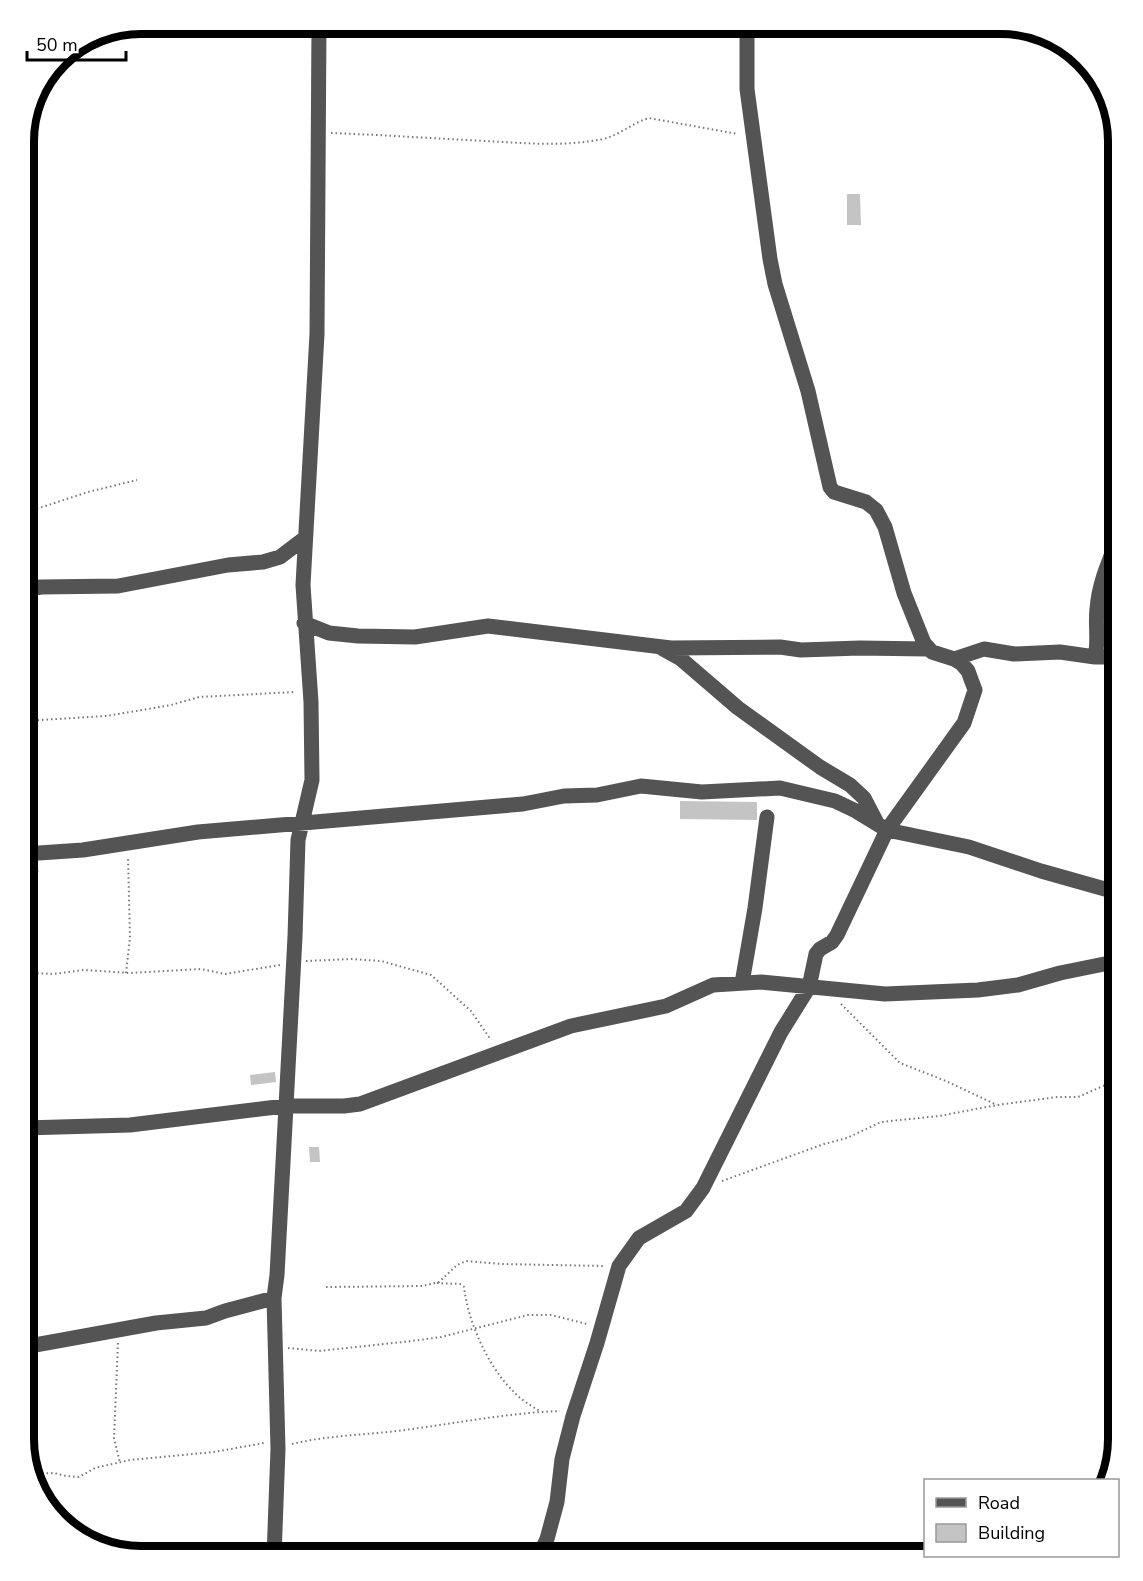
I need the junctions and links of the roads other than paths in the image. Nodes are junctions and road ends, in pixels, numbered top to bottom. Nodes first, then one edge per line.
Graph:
1 (319, 35) edge
2 (747, 35) edge
3 (305, 538) junction
4 (1108, 564) edge
5 (35, 588) edge
6 (304, 623) junction
7 (654, 646) junction
8 (927, 649) junction
9 (1095, 657) junction
10 (1108, 657) edge
11 (954, 659) junction
12 (767, 817) dead end
13 (301, 824) junction
14 (882, 827) junction
15 (34, 853) edge
16 (1108, 890) edge
17 (1108, 964) edge
18 (742, 983) junction
19 (809, 987) junction
20 (285, 1106) junction
21 (34, 1127) edge
22 (274, 1298) junction
23 (34, 1345) edge
24 (274, 1546) edge
25 (544, 1546) edge

1 - 3 street
2 - 8 street
3 - 5 street
3 - 6 street
4 - 9 street
6 - 7 street
6 - 13 street
7 - 8 street
7 - 14 street
8 - 11 street
9 - 10 street
9 - 11 street
11 - 14 street
12 - 18 street
13 - 14 street
13 - 15 street
13 - 20 street
14 - 16 street
14 - 19 street
17 - 19 street
18 - 19 street
18 - 20 street
19 - 25 street
20 - 21 street
20 - 22 street
22 - 23 street
22 - 24 street

